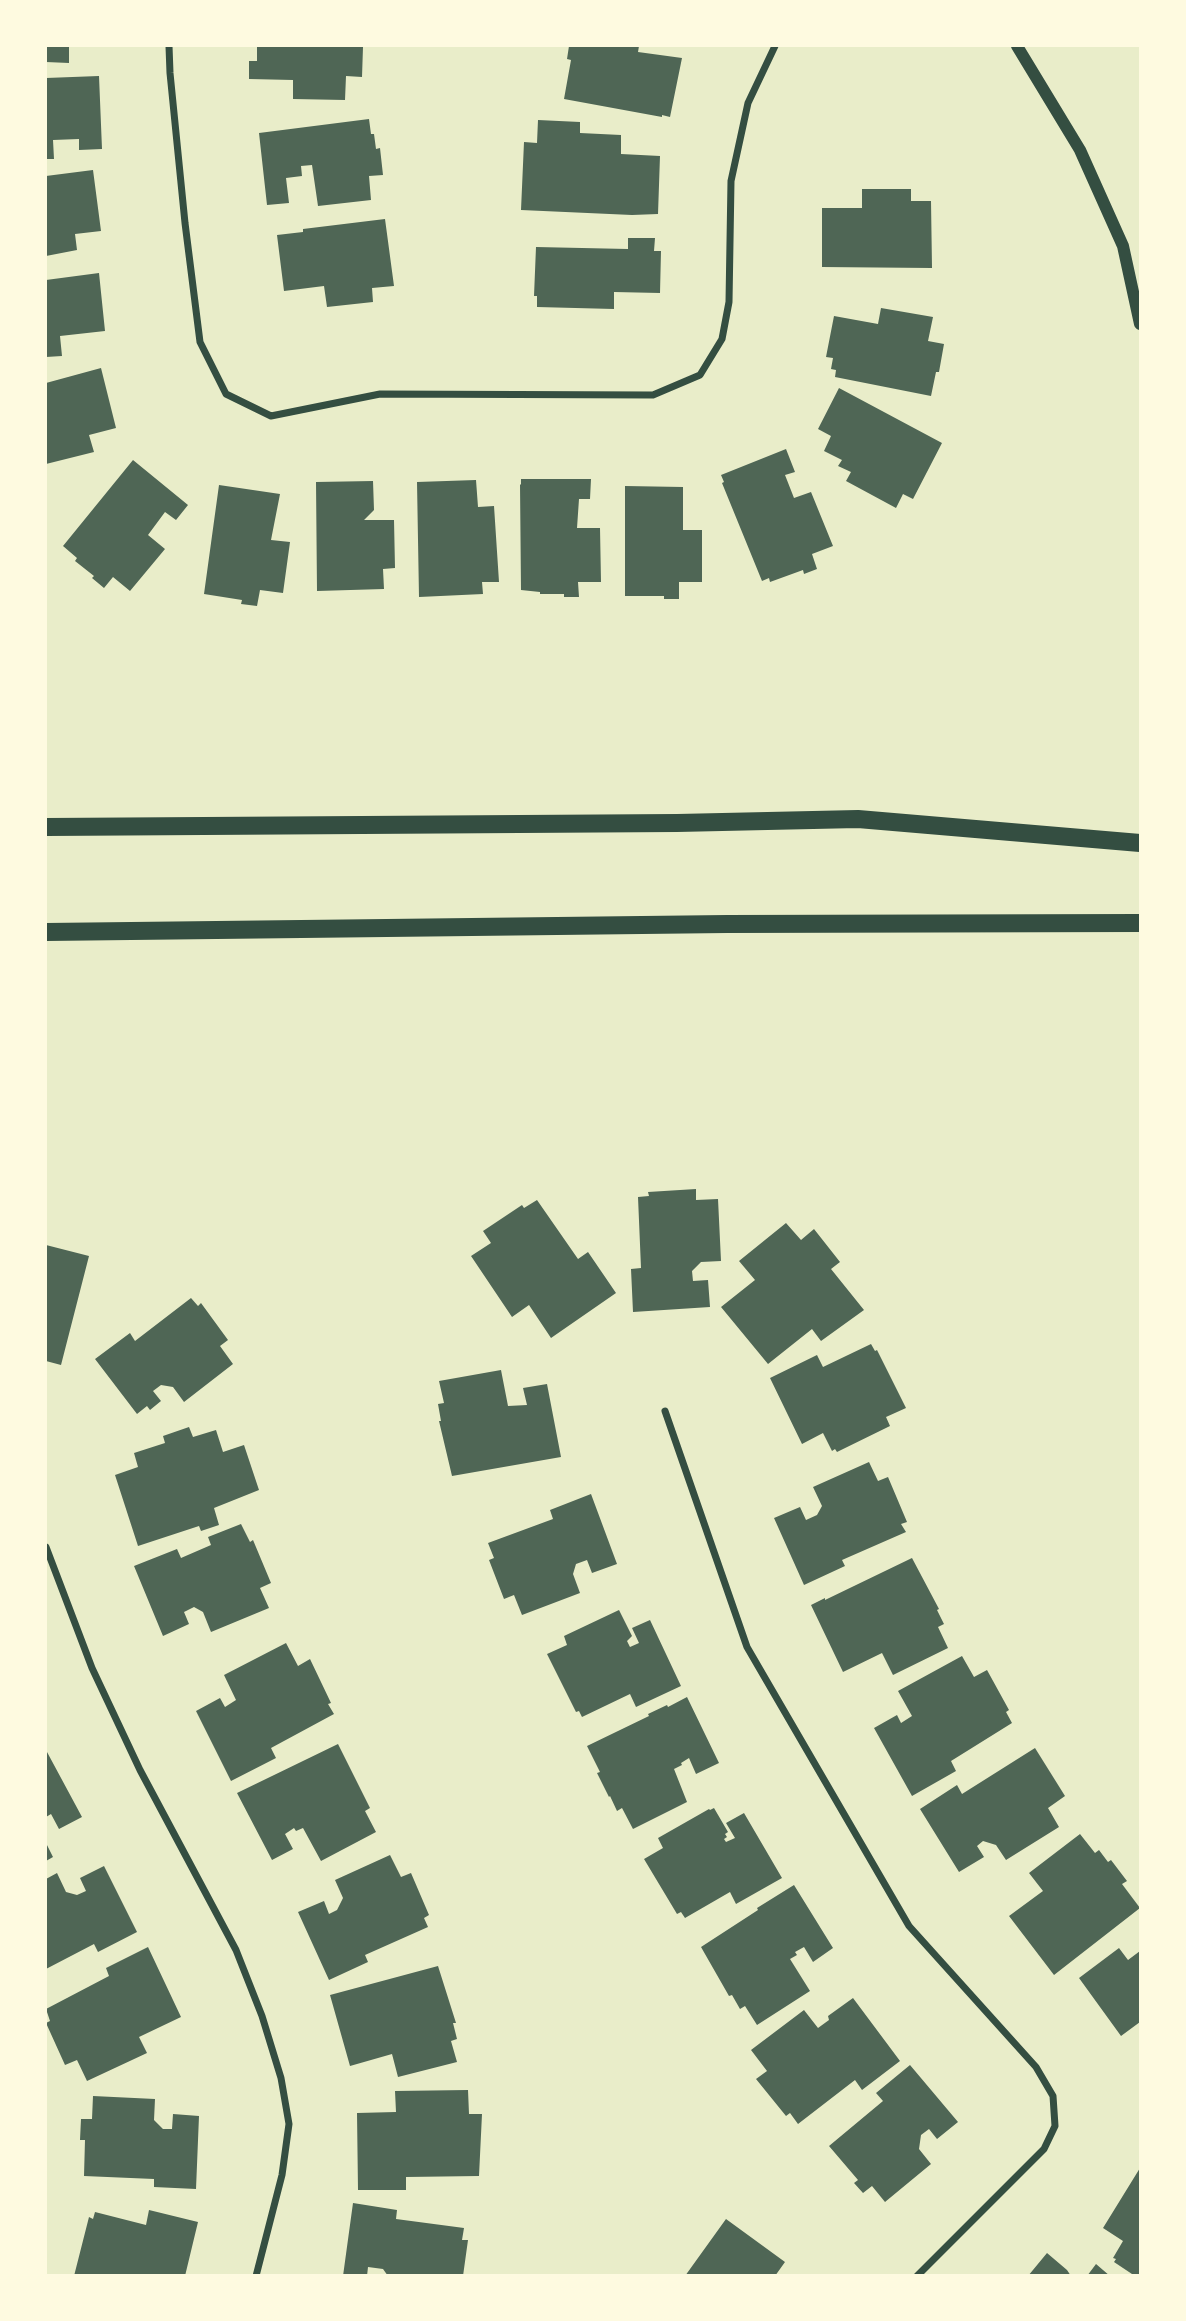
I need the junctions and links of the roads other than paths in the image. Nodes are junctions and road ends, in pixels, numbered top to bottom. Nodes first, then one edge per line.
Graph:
1 (169, 46) edge
2 (775, 46) edge
3 (1017, 46) edge
4 (1140, 324) edge
5 (46, 827) edge
6 (1140, 843) edge
7 (1140, 923) edge
8 (46, 932) edge
9 (665, 1411) dead end
10 (46, 1546) edge
11 (256, 2276) edge
12 (917, 2276) edge

1 - 2 street
3 - 4 street
5 - 6 main road
7 - 8 main road
9 - 12 street
10 - 11 street

